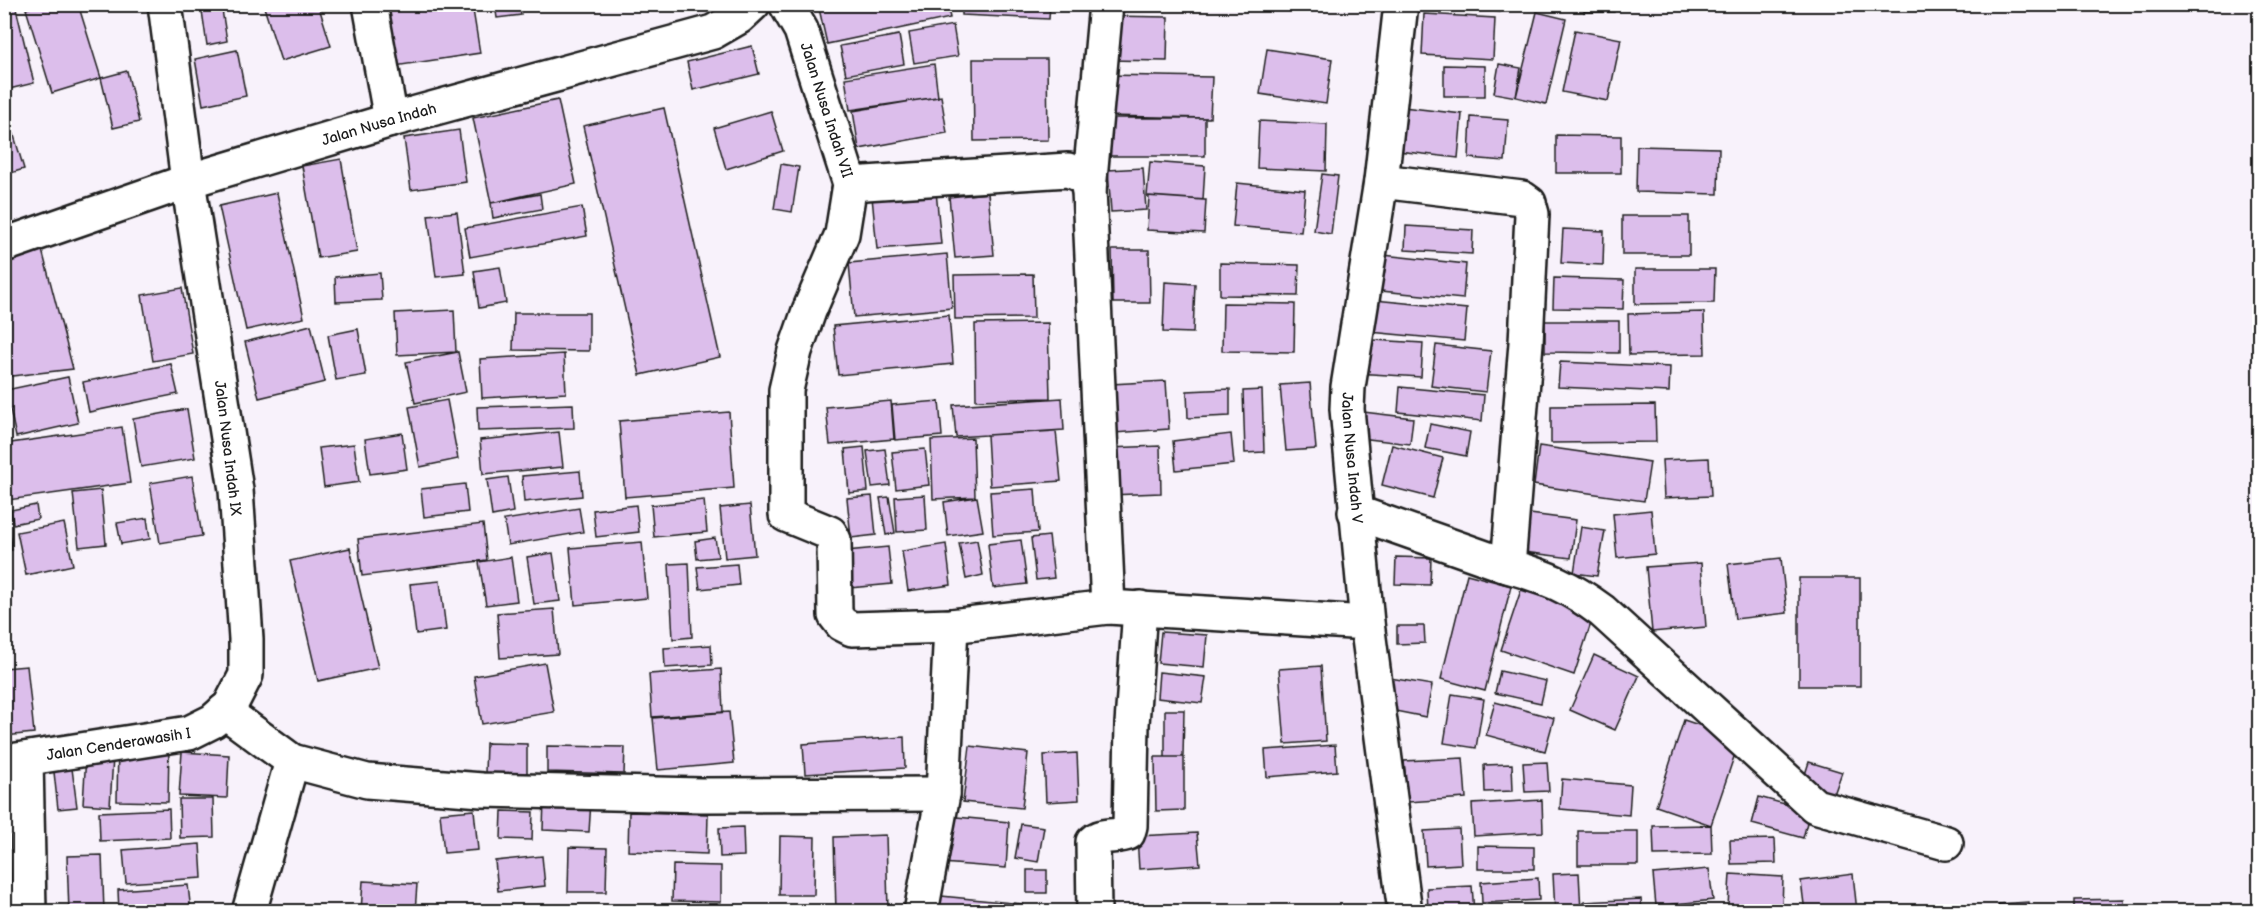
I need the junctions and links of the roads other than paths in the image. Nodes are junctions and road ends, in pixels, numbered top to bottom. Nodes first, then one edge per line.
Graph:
1 (165, 4) edge
2 (370, 4) edge
3 (753, 4) edge
4 (786, 4) edge
5 (1106, 4) edge
6 (1401, 4) edge
7 (391, 120) junction
8 (188, 181) junction
9 (1381, 181) junction
10 (850, 184) junction
11 (1089, 190) junction
12 (4, 245) edge
13 (1355, 512) junction
14 (1508, 566) junction
15 (1108, 606) junction
16 (1140, 608) junction
17 (1366, 623) junction
18 (951, 626) junction
19 (224, 711) junction
20 (15, 760) edge
21 (292, 761) junction
22 (944, 794) junction
23 (1946, 843) dead end
24 (29, 912) edge
25 (249, 912) edge
26 (921, 912) edge
27 (1094, 912) edge
28 (1405, 912) edge

1 - 8 street, Jalan Nusa Indah IX
2 - 7 street
3 - 7 street, Jalan Nusa Indah
4 - 10 street, Jalan Nusa Indah VII
5 - 11 street
6 - 9 street, Jalan Nusa Indah V
7 - 8 street, Jalan Nusa Indah
8 - 12 street, Jalan Nusa Indah
8 - 19 street, Jalan Nusa Indah IX
9 - 13 street, Jalan Nusa Indah V
9 - 14 street
10 - 11 street
10 - 18 street, Jalan Nusa Indah VII
11 - 15 street
13 - 14 street
13 - 17 street, Jalan Nusa Indah V
14 - 23 street
15 - 16 street
15 - 18 street
16 - 17 street
16 - 27 street
17 - 28 street, Jalan Nusa Indah V
18 - 22 street
19 - 20 street, Jalan Cenderawasih I
19 - 21 street
20 - 24 street
21 - 22 street
21 - 25 street
22 - 26 street

